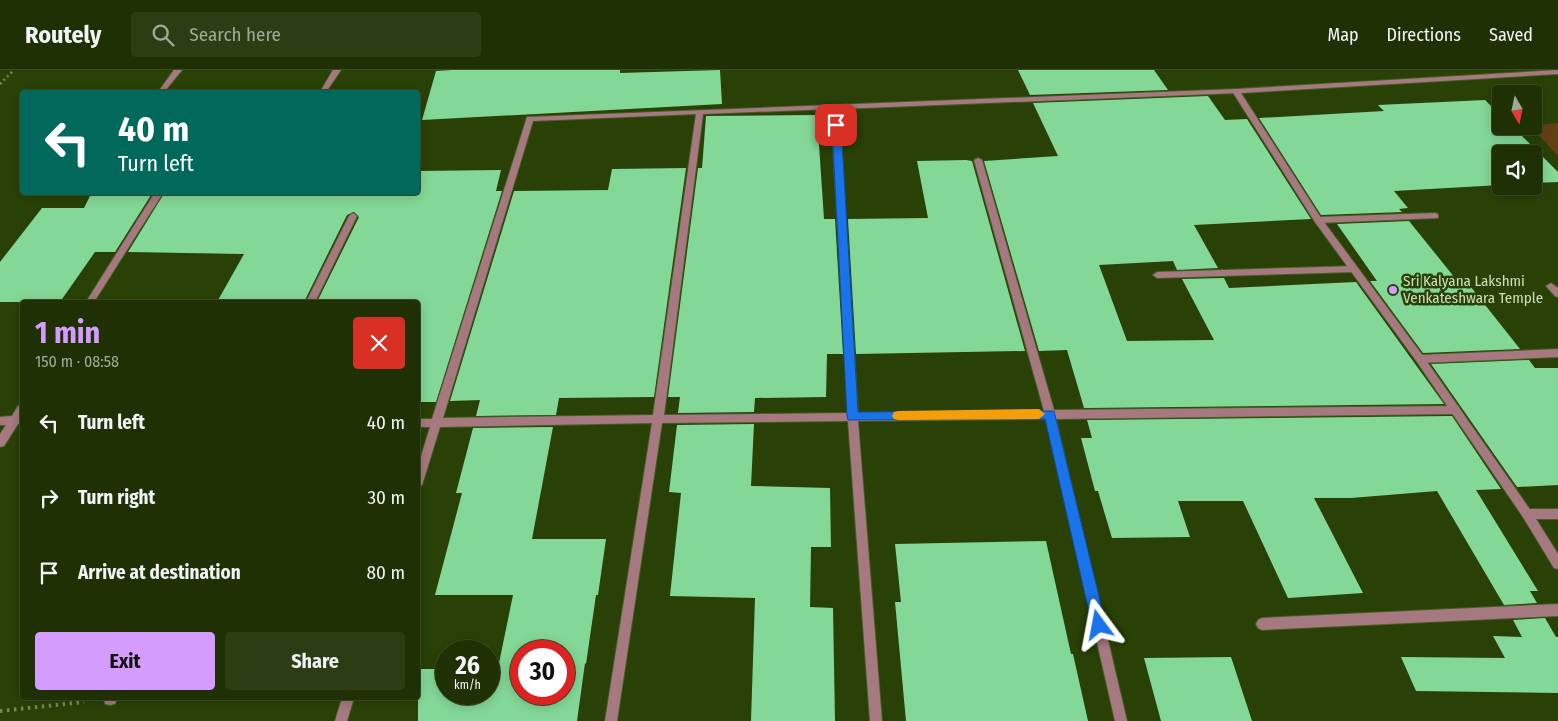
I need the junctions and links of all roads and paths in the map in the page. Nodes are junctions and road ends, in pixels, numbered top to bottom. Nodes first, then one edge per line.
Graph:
1 (14, 70) edge
2 (178, 70) edge
3 (337, 70) edge
4 (1558, 72) edge
5 (0, 84) edge
6 (163, 90) edge
7 (324, 90) edge
8 (1236, 91) junction
9 (835, 106) junction
10 (700, 112) junction
11 (978, 160) dead end
12 (157, 195) edge
13 (353, 216) dead end
14 (1435, 216) dead end
15 (1318, 220) junction
16 (1355, 269) junction
17 (1157, 275) dead end
18 (1551, 286) dead end
19 (1558, 294) edge
20 (91, 300) edge
21 (311, 300) edge
22 (1558, 353) edge
23 (1420, 359) junction
24 (1455, 410) junction
25 (1050, 414) junction
26 (852, 416) junction
27 (658, 419) junction
28 (19, 420) edge
29 (0, 421) edge
30 (436, 423) junction
31 (420, 424) edge
32 (0, 443) edge
33 (420, 475) edge
34 (1527, 514) junction
35 (1558, 514) edge
36 (1558, 564) edge
37 (1558, 610) edge
38 (1262, 624) dead end
39 (94, 700) edge
40 (347, 700) edge
41 (0, 711) edge
42 (341, 721) edge
43 (611, 721) edge
44 (876, 721) edge
45 (1121, 721) edge

1 - 5 path
2 - 6 street
3 - 7 street
4 - 8 street
8 - 9 street
8 - 15 street
9 - 10 street
9 - 26 street
10 - 27 street
10 - 30 street
11 - 25 street
12 - 20 street
13 - 21 street
14 - 15 street
15 - 16 street
16 - 17 street
16 - 23 street
18 - 19 street
22 - 23 street
23 - 24 street
24 - 25 street
24 - 34 street
25 - 26 street
25 - 45 street
26 - 27 street
26 - 44 street
27 - 30 street
27 - 43 street
28 - 29 street
28 - 32 street
30 - 31 street
30 - 33 street
34 - 35 street
34 - 36 street
37 - 38 street
39 - 41 path
40 - 42 street

